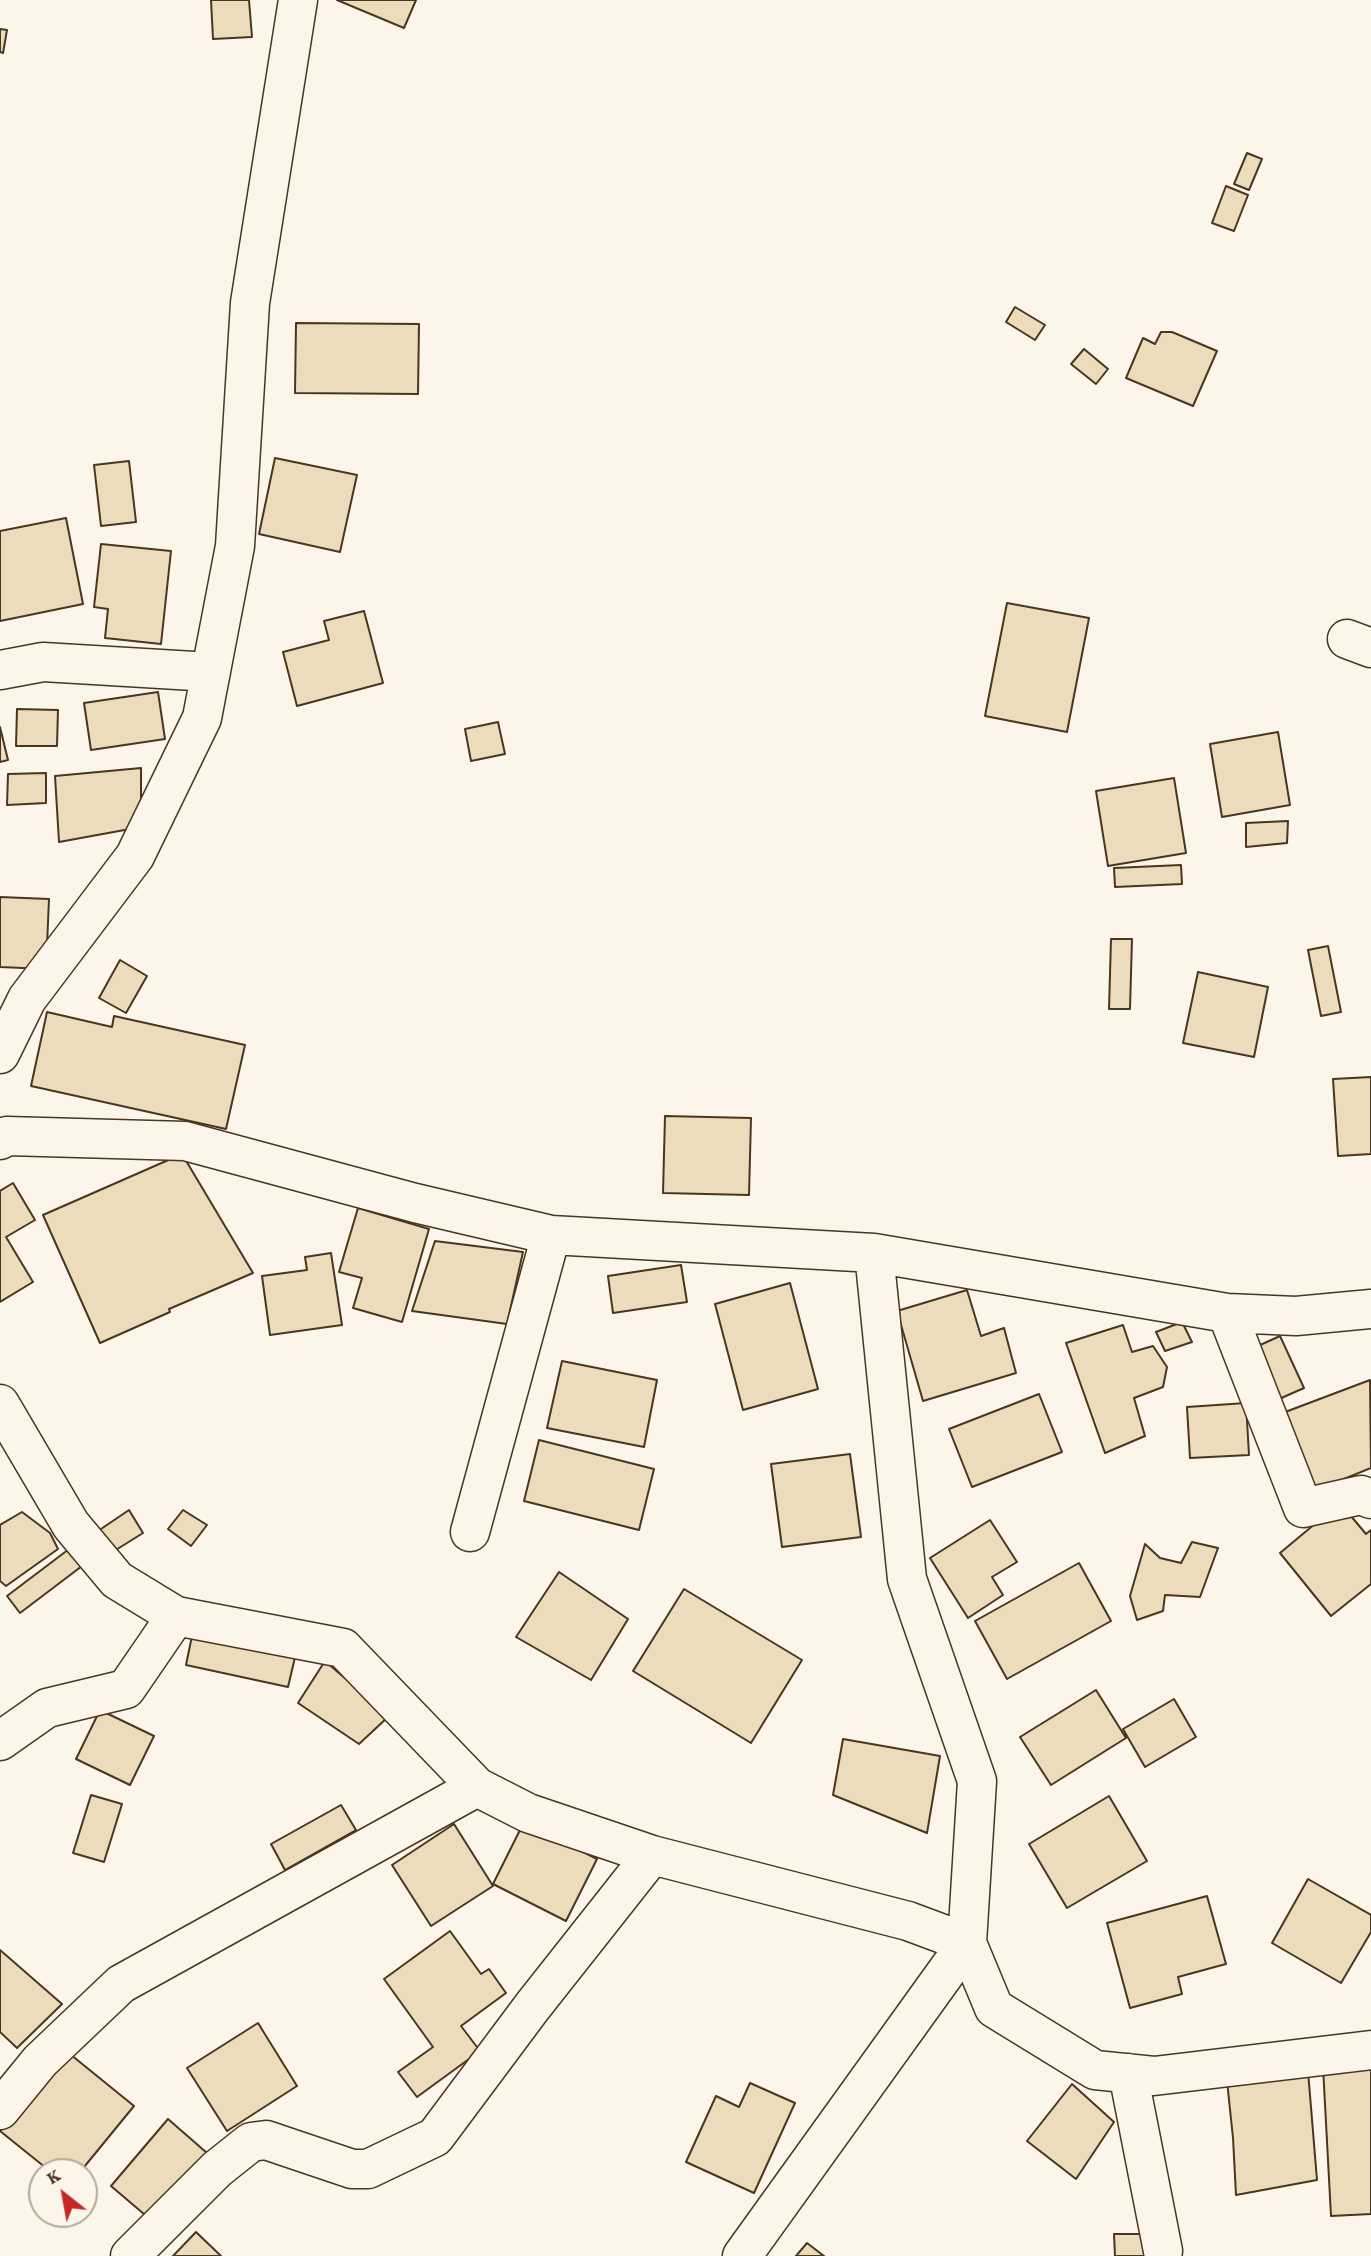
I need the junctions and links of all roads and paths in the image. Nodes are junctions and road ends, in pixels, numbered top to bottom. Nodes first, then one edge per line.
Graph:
1 (298, 0) edge
2 (0, 670) edge
3 (211, 672) junction
4 (0, 1054) edge
5 (0, 1140) edge
6 (551, 1235) junction
7 (874, 1253) junction
8 (1371, 1309) edge
9 (1227, 1313) junction
10 (0, 1404) edge
11 (1371, 1499) edge
12 (470, 1532) dead end
13 (176, 1616) junction
14 (0, 1741) edge
15 (477, 1787) junction
16 (652, 1856) junction
17 (967, 1943) junction
18 (1371, 2050) edge
19 (1128, 2073) junction
20 (0, 2110) edge
21 (1163, 2252) dead end
22 (130, 2256) edge
23 (742, 2256) edge

1 - 3 street
2 - 3 street
3 - 4 street
5 - 6 street
6 - 7 street
6 - 12 street
7 - 9 street
7 - 17 street
8 - 9 street
9 - 11 street
10 - 13 street
13 - 14 street
13 - 15 street
15 - 16 street
15 - 20 street
16 - 17 street
16 - 22 street
17 - 19 street
17 - 23 street
18 - 19 street
19 - 21 street

